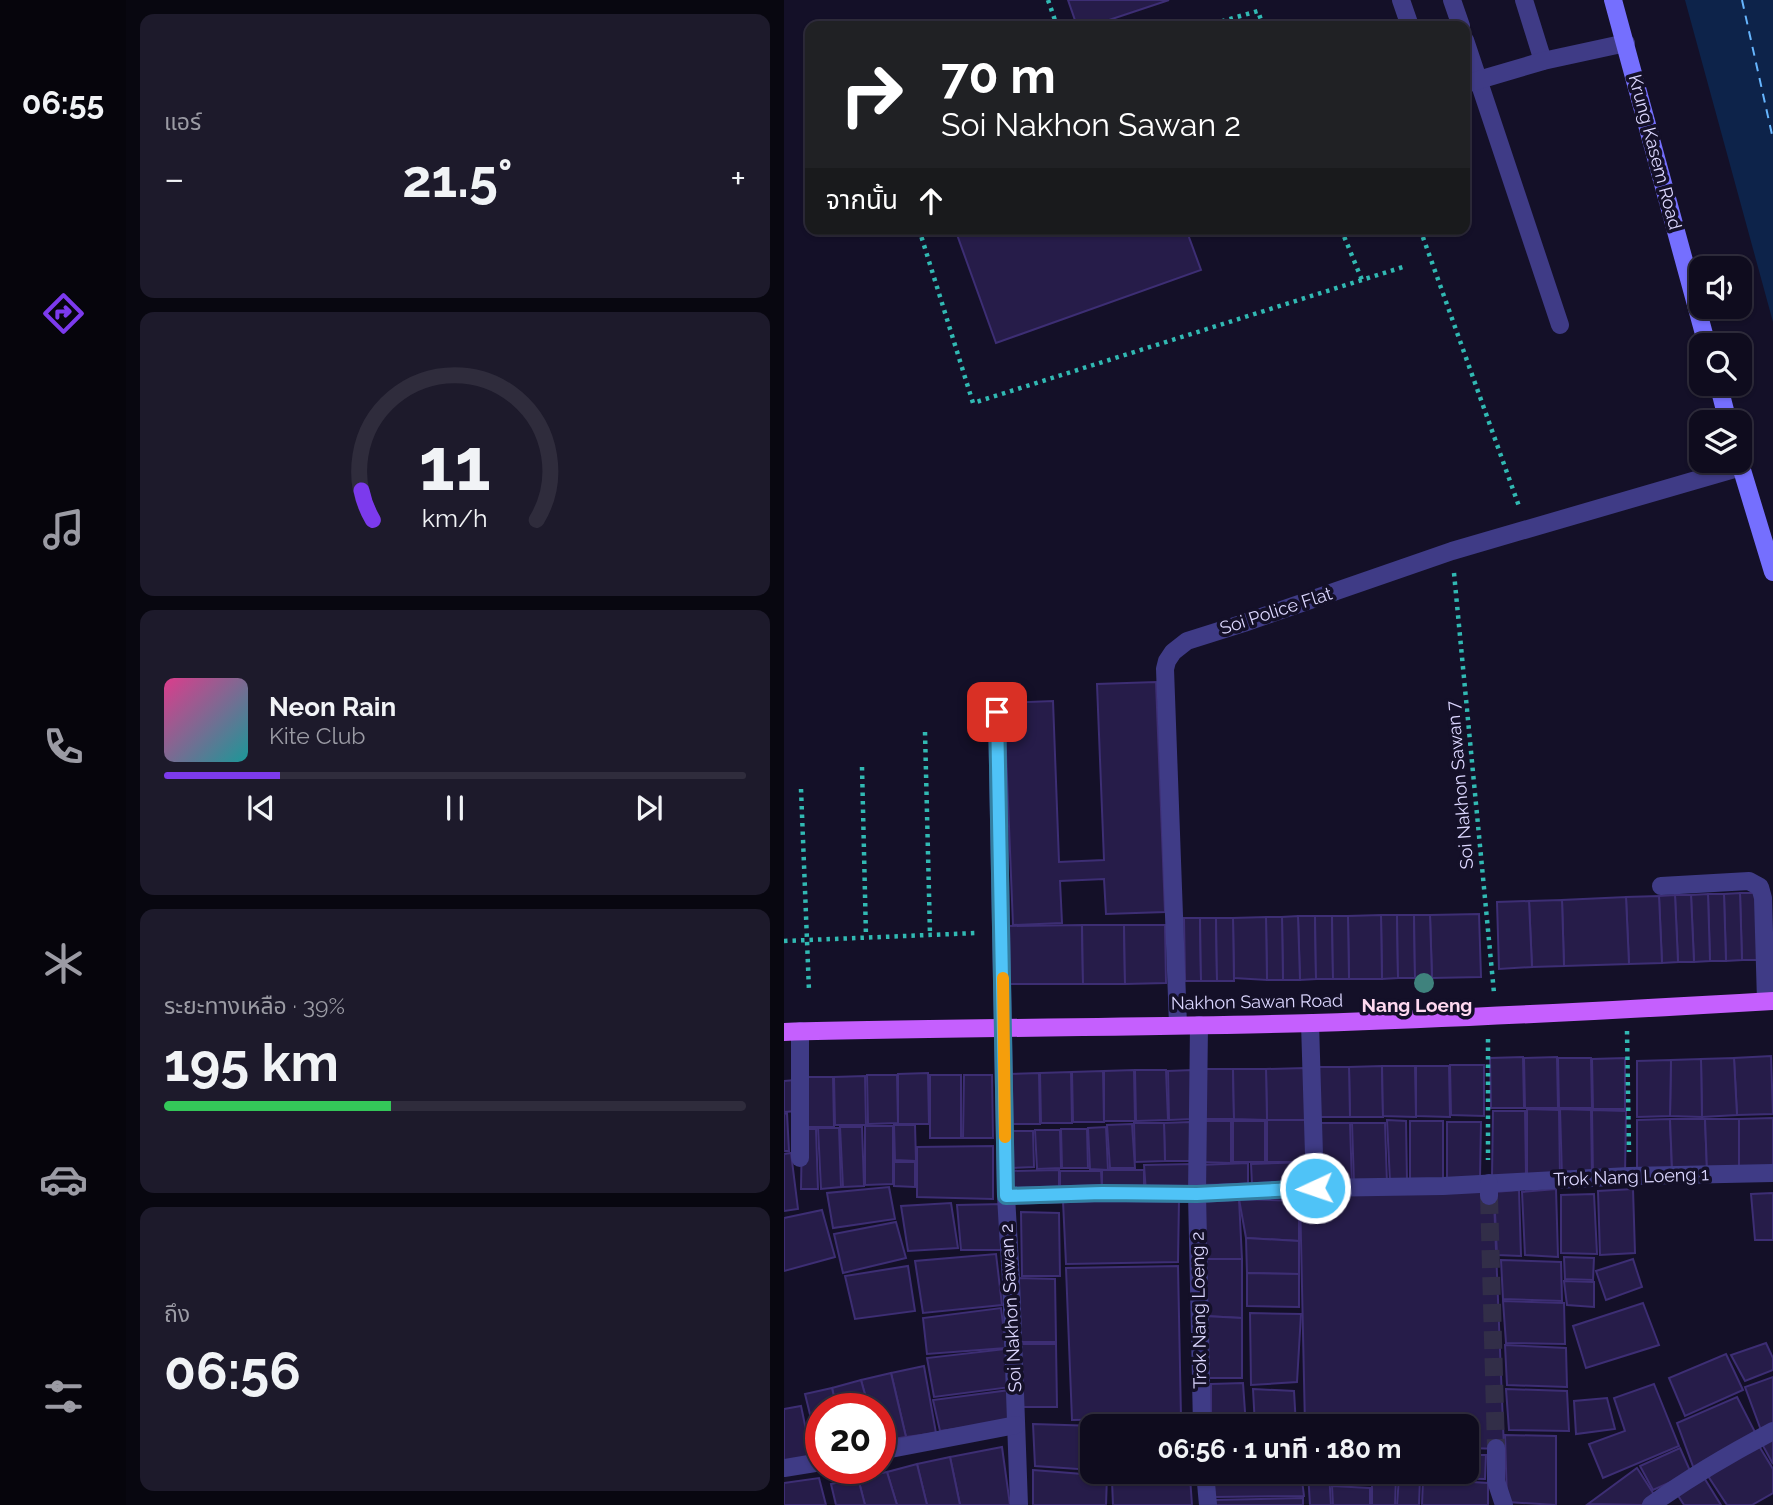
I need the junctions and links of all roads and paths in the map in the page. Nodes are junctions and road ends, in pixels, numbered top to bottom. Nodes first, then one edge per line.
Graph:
1 (1048, 0) edge
2 (1401, 0) edge
3 (1452, 0) edge
4 (1524, 0) edge
5 (1614, 0) edge
6 (1055, 21) edge
7 (1223, 21) edge
8 (1261, 21) edge
9 (1408, 21) edge
10 (1459, 21) edge
11 (1626, 43) junction
12 (1543, 61) junction
13 (1471, 83) edge
14 (921, 235) edge
15 (1343, 235) edge
16 (1422, 235) edge
17 (1403, 267) dead end
18 (1362, 280) junction
19 (1560, 325) dead end
20 (1704, 333) edge
21 (1708, 473) edge
22 (1743, 473) edge
23 (1527, 529) junction
24 (1452, 551) junction
25 (1773, 572) edge
26 (997, 712) dead end
27 (925, 732) dead end
28 (862, 767) dead end
29 (801, 789) dead end
30 (1661, 886) dead end
31 (1002, 932) junction
32 (930, 934) junction
33 (866, 937) junction
34 (807, 939) junction
35 (784, 941) edge
36 (809, 991) dead end
37 (1769, 1001) edge
38 (1627, 1009) junction
39 (1492, 1017) junction
40 (1310, 1023) junction
41 (1178, 1025) junction
42 (1199, 1025) junction
43 (1004, 1027) junction
44 (792, 1032) edge
45 (800, 1158) dead end
46 (1773, 1173) edge
47 (1629, 1177) junction
48 (1315, 1188) junction
49 (1489, 1189) junction
50 (1197, 1194) junction
51 (1006, 1196) junction
52 (1202, 1414) edge
53 (1016, 1425) junction
54 (1773, 1431) edge
55 (896, 1448) edge
56 (1496, 1448) tunnel mouth
57 (805, 1465) edge
58 (784, 1468) edge
59 (1206, 1484) edge
60 (1019, 1505) edge
61 (1208, 1505) edge
62 (1504, 1505) edge
63 (1651, 1505) edge

1 - 6 path
2 - 9 street
3 - 10 street
4 - 12 street
5 - 11 main road, Krung Kasem Road
7 - 8 path
11 - 12 street
11 - 20 main road, Krung Kasem Road
12 - 13 street
13 - 19 street
14 - 18 path
15 - 18 path
16 - 23 path
17 - 18 path
21 - 23 street, Soi Police Flat
22 - 25 main road
23 - 24 street, Soi Police Flat
24 - 39 path, Soi Nakhon Sawan 7
24 - 41 street, Soi Police Flat
26 - 31 street, Soi Nakhon Sawan 2
27 - 32 path
28 - 33 path
29 - 34 path
30 - 37 street
31 - 32 path
31 - 43 street, Soi Nakhon Sawan 2
32 - 33 path
33 - 34 path
34 - 35 path
34 - 36 path
37 - 38 main road, Nakhon Sawan Road
38 - 39 main road, Nakhon Sawan Road
38 - 47 path
39 - 40 main road, Nakhon Sawan Road
39 - 49 path, Soi Nakhon Sawan 7
40 - 42 main road, Nakhon Sawan Road
40 - 48 street
41 - 42 main road, Nakhon Sawan Road
41 - 43 main road, Nakhon Sawan Road
42 - 50 street, Trok Nang Loeng 2
43 - 44 main road, Nakhon Sawan Road
43 - 51 street, Soi Nakhon Sawan 2
44 - 45 street
46 - 47 street, Trok Nang Loeng 1
47 - 49 street, Trok Nang Loeng 1
48 - 49 street, Trok Nang Loeng 1
48 - 50 street, Trok Nang Loeng 1
50 - 51 street, Trok Nang Loeng 1
50 - 52 street, Trok Nang Loeng 2
51 - 53 street, Soi Nakhon Sawan 2
53 - 55 street
53 - 60 street, Soi Nakhon Sawan 2
54 - 63 street
56 - 62 street
57 - 58 street
59 - 61 street

